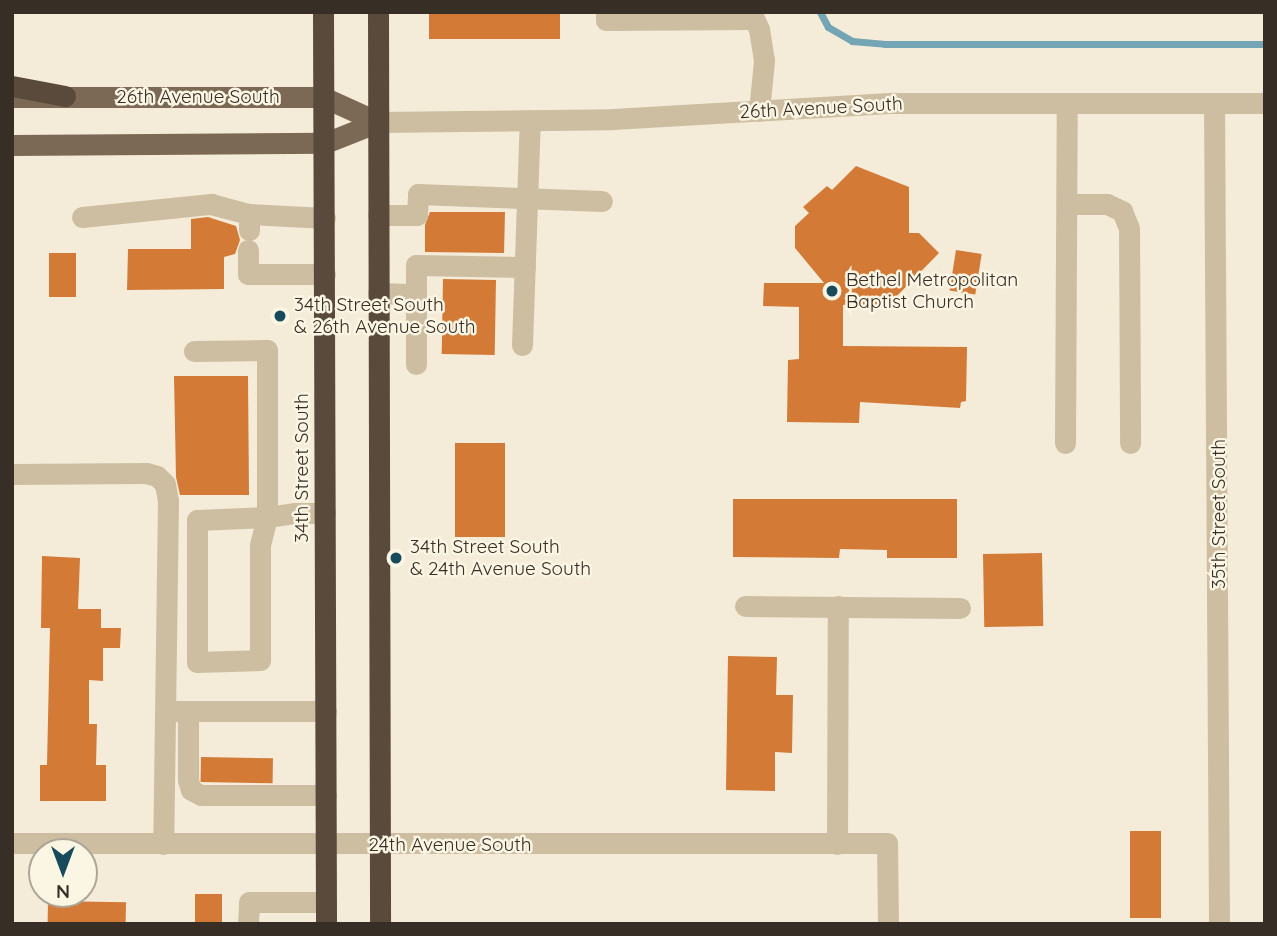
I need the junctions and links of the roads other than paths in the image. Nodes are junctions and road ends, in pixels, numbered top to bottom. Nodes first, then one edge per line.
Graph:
1 (323, 12) edge
2 (378, 12) edge
3 (606, 12) edge
4 (752, 16) edge
5 (12, 86) edge
6 (65, 96) junction
7 (12, 97) edge
8 (323, 97) junction
9 (1067, 103) junction
10 (1214, 103) junction
11 (1265, 103) edge
12 (759, 111) junction
13 (530, 120) junction
14 (378, 122) junction
15 (325, 143) junction
16 (12, 145) edge
17 (527, 197) junction
18 (602, 201) dead end
19 (1068, 204) junction
20 (379, 215) junction
21 (82, 216) dead end
22 (325, 218) junction
23 (249, 231) junction
24 (524, 267) junction
25 (325, 274) junction
26 (379, 293) junction
27 (416, 294) junction
28 (522, 345) dead end
29 (194, 351) dead end
30 (416, 364) dead end
31 (1065, 443) dead end
32 (1129, 443) dead end
33 (12, 474) edge
34 (325, 513) junction
35 (267, 517) junction
36 (745, 606) dead end
37 (838, 606) junction
38 (960, 608) dead end
39 (165, 711) junction
40 (188, 711) junction
41 (326, 712) junction
42 (326, 795) junction
43 (12, 843) edge
44 (163, 844) junction
45 (837, 844) junction
46 (326, 845) junction
47 (380, 846) junction
48 (326, 902) junction
49 (248, 924) edge
50 (326, 924) edge
51 (380, 924) edge
52 (888, 924) edge
53 (1219, 924) edge

1 - 8 highway, 34th Street South
2 - 14 highway
3 - 4 street
4 - 12 street
5 - 6 highway
6 - 7 main road, 26th Avenue South
6 - 8 main road, 26th Avenue South
8 - 14 main road, 26th Avenue South
8 - 15 highway, 34th Street South
9 - 10 street, 26th Avenue South
9 - 12 street, 26th Avenue South
9 - 19 street
10 - 11 street, 26th Avenue South
10 - 53 street, 35th Street South
12 - 13 street, 26th Avenue South
13 - 14 street, 26th Avenue South
13 - 17 street
14 - 15 main road, 26th Avenue South
14 - 20 highway
15 - 16 main road, 26th Avenue South
15 - 22 highway, 34th Street South
17 - 18 street
17 - 20 street
17 - 24 street
19 - 31 street
19 - 32 street
20 - 26 highway
21 - 23 street
22 - 23 street
22 - 25 highway, 34th Street South
23 - 25 street
24 - 27 street
24 - 28 street
25 - 34 highway, 34th Street South
26 - 27 street
26 - 47 highway
27 - 30 street
29 - 35 street
33 - 39 street
34 - 35 street
34 - 41 highway, 34th Street South
35 - 35 street
36 - 37 street
37 - 38 street
37 - 45 street
39 - 40 street
39 - 44 street
40 - 41 street
40 - 42 street
41 - 42 highway, 34th Street South
42 - 46 highway, 34th Street South
43 - 44 street, 24th Avenue South
44 - 46 street, 24th Avenue South
45 - 47 street, 24th Avenue South
45 - 52 street, 24th Avenue South
46 - 47 street, 24th Avenue South
46 - 48 highway, 34th Street South
47 - 51 highway
48 - 49 street
48 - 50 highway, 34th Street South

